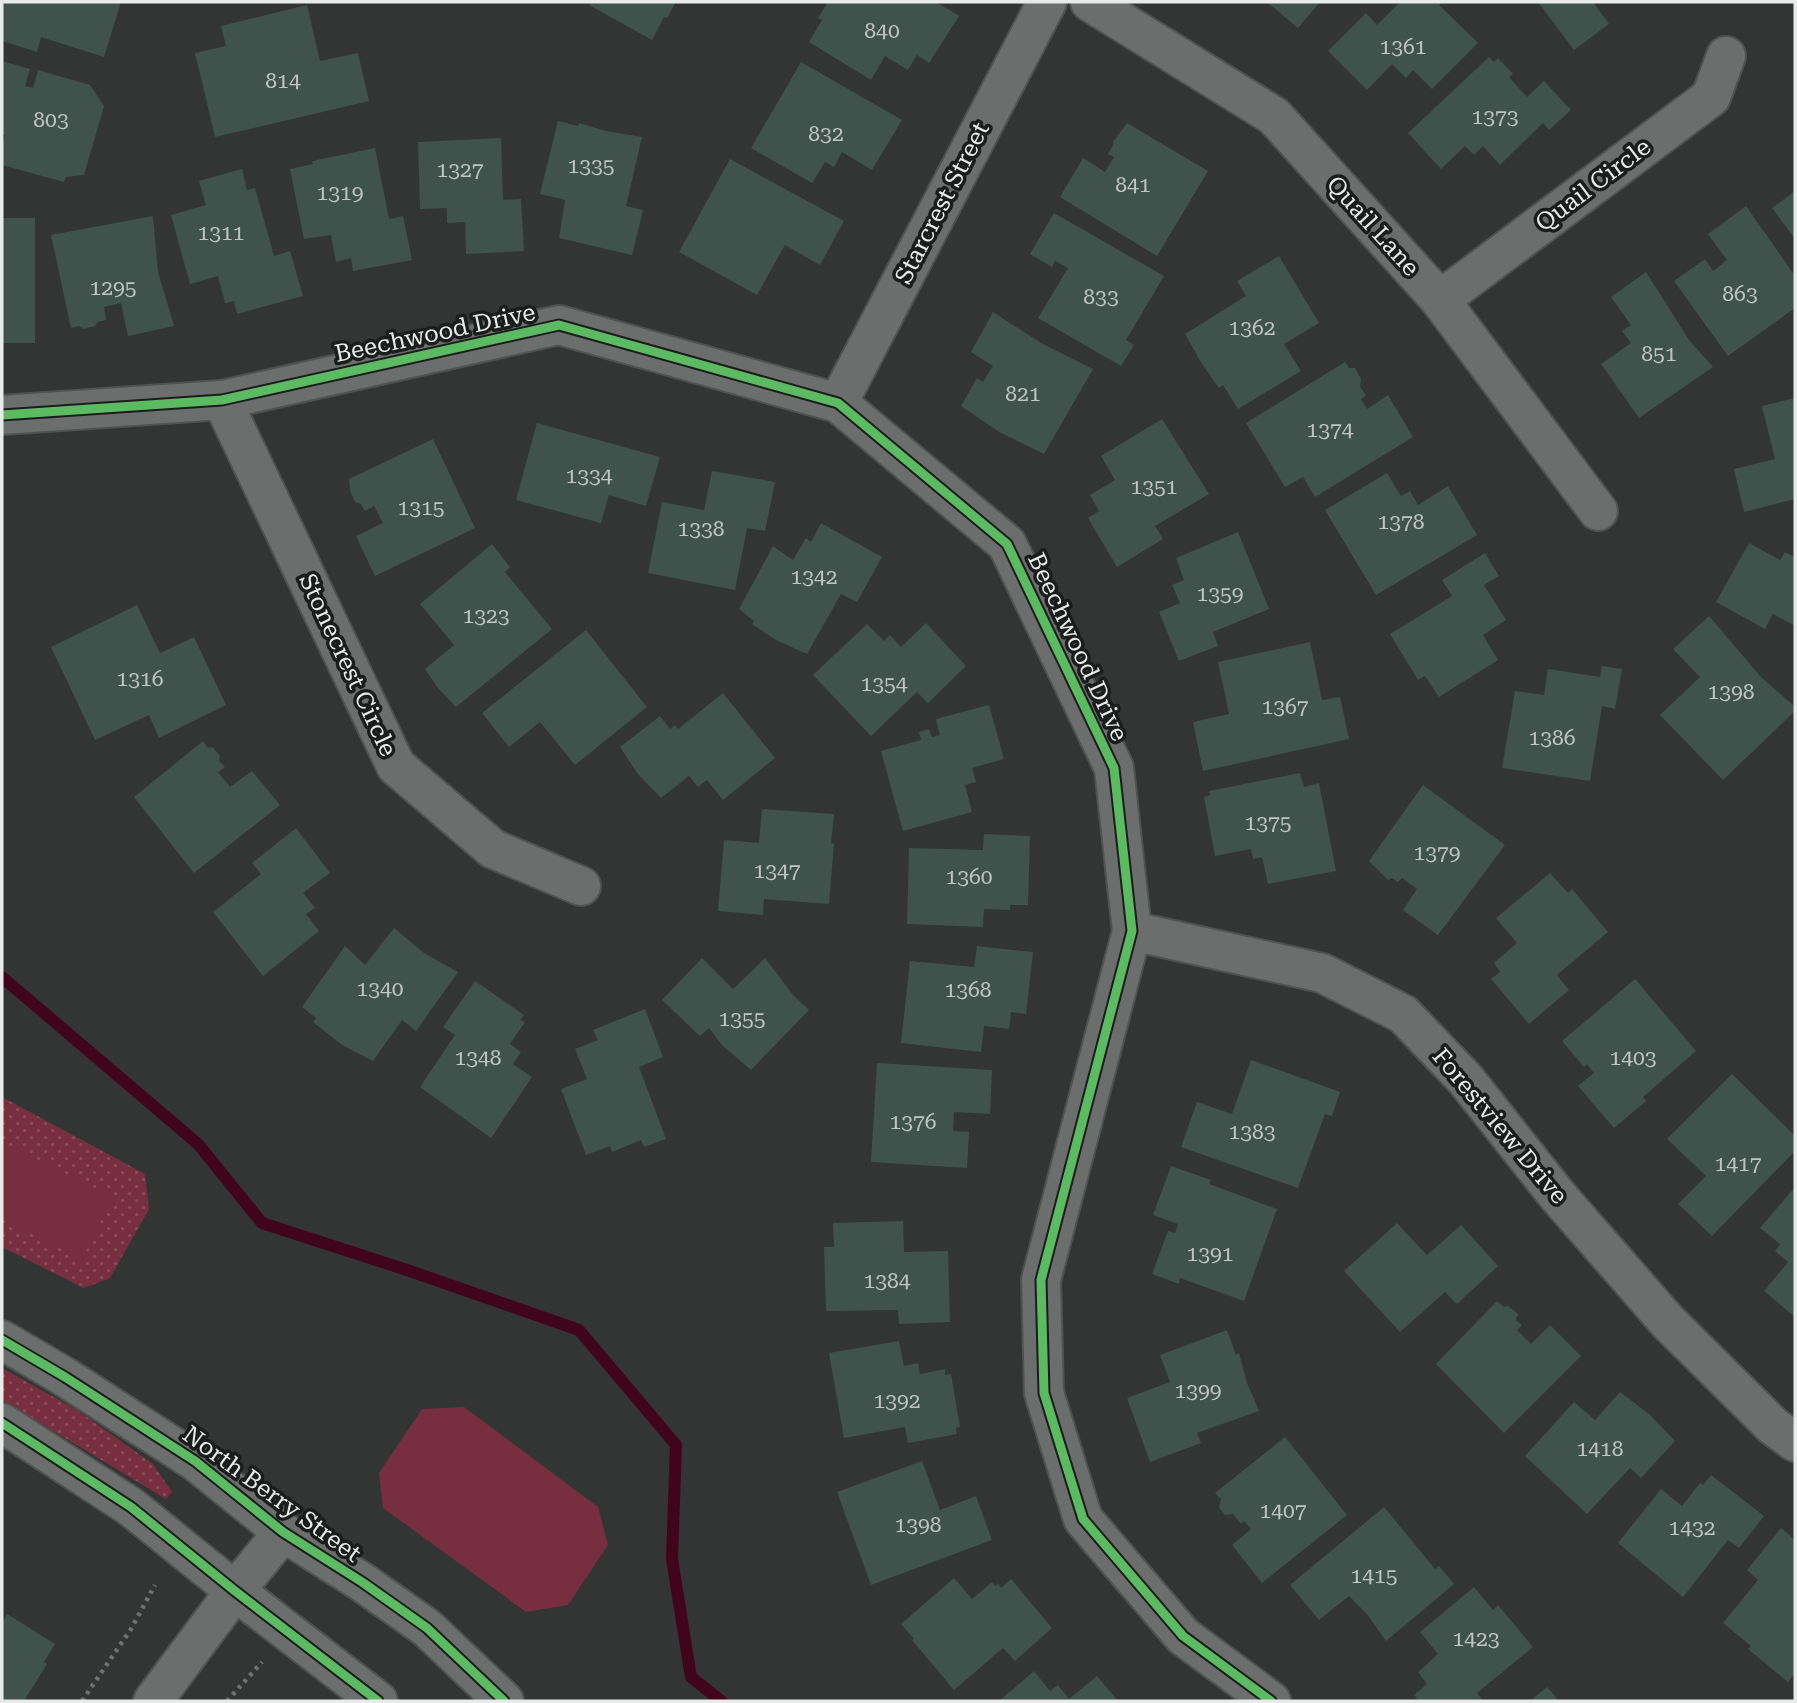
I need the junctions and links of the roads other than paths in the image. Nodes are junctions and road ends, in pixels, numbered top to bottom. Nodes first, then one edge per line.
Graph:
1 (1047, 2) edge
2 (1090, 2) edge
3 (1726, 56) dead end
4 (1440, 300) junction
5 (222, 400) junction
6 (838, 403) junction
7 (2, 415) edge
8 (1598, 512) dead end
9 (581, 886) dead end
10 (1132, 931) junction
11 (2, 1340) edge
12 (2, 1423) edge
13 (1795, 1442) edge
14 (283, 1532) junction
15 (235, 1591) junction
16 (153, 1701) edge
17 (378, 1701) edge
18 (504, 1701) edge
19 (1271, 1701) edge

1 - 6 street, Starcrest Street
2 - 4 street, Quail Lane
3 - 4 street, Quail Circle
4 - 8 street, Quail Lane
5 - 6 street, Beechwood Drive
5 - 7 street, Beechwood Drive
5 - 9 street, Stonecrest Circle
6 - 10 street, Beechwood Drive
10 - 13 street, Forestview Drive
10 - 19 street, Beechwood Drive
11 - 14 street, North Berry Street
12 - 15 street
14 - 15 street
14 - 18 street, North Berry Street
15 - 16 street
15 - 17 street

